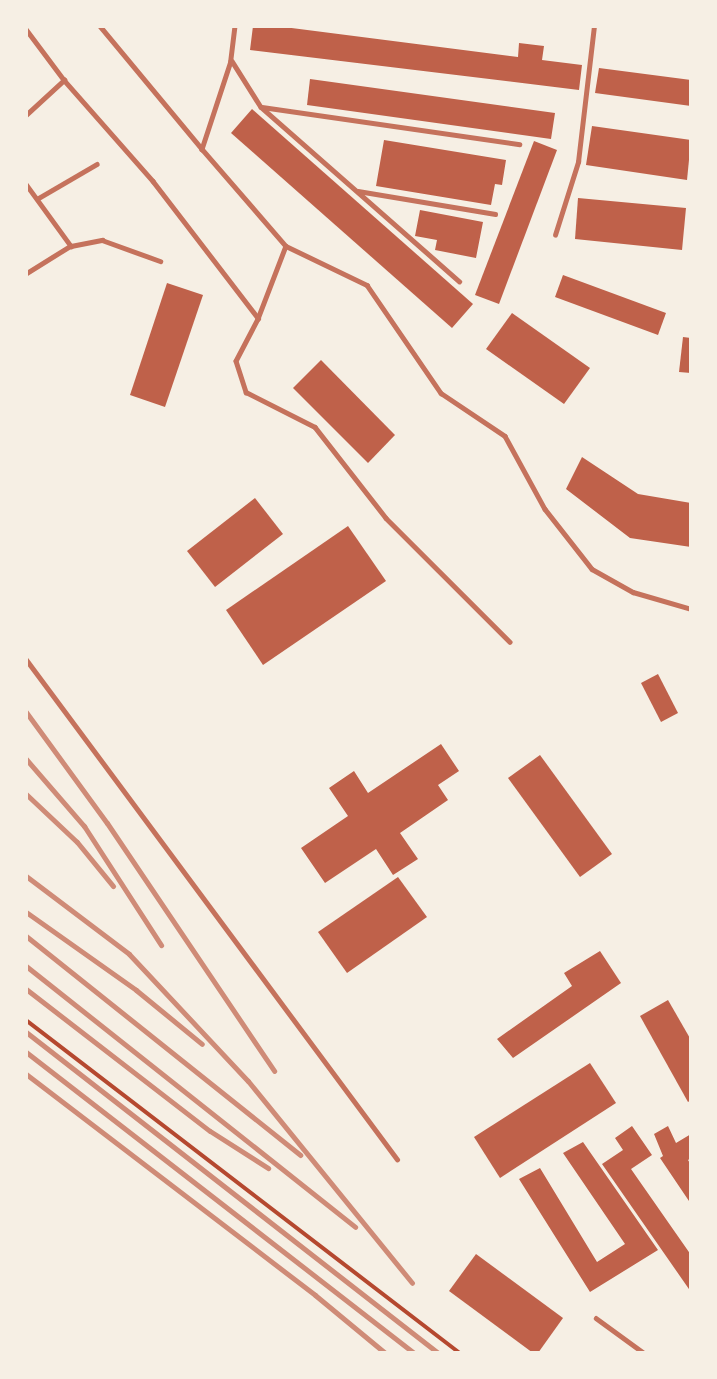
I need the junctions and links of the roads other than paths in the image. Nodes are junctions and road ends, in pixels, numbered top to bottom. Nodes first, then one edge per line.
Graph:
1 (100, 26) edge
2 (235, 26) edge
3 (594, 26) edge
4 (26, 29) edge
5 (232, 61) junction
6 (64, 80) junction
7 (261, 107) junction
8 (26, 115) edge
9 (519, 144) dead end
10 (202, 149) junction
11 (97, 164) dead end
12 (26, 184) edge
13 (357, 191) junction
14 (37, 199) junction
15 (495, 214) dead end
16 (555, 235) dead end
17 (71, 246) junction
18 (286, 246) junction
19 (160, 261) dead end
20 (26, 274) edge
21 (459, 281) dead end
22 (258, 319) junction
23 (691, 608) edge
24 (510, 642) dead end
25 (26, 659) edge
26 (397, 1159) dead end
27 (596, 1318) dead end
28 (643, 1353) edge

1 - 10 lane
2 - 5 lane
3 - 16 lane
4 - 6 lane
5 - 7 lane
5 - 10 lane
6 - 8 lane
6 - 22 lane
7 - 9 lane
7 - 13 lane
10 - 18 lane
11 - 14 lane
12 - 14 lane
13 - 15 lane
13 - 21 lane
14 - 17 lane
17 - 19 lane
17 - 20 lane
18 - 22 lane
18 - 23 lane
22 - 24 lane
25 - 26 lane
27 - 28 lane

